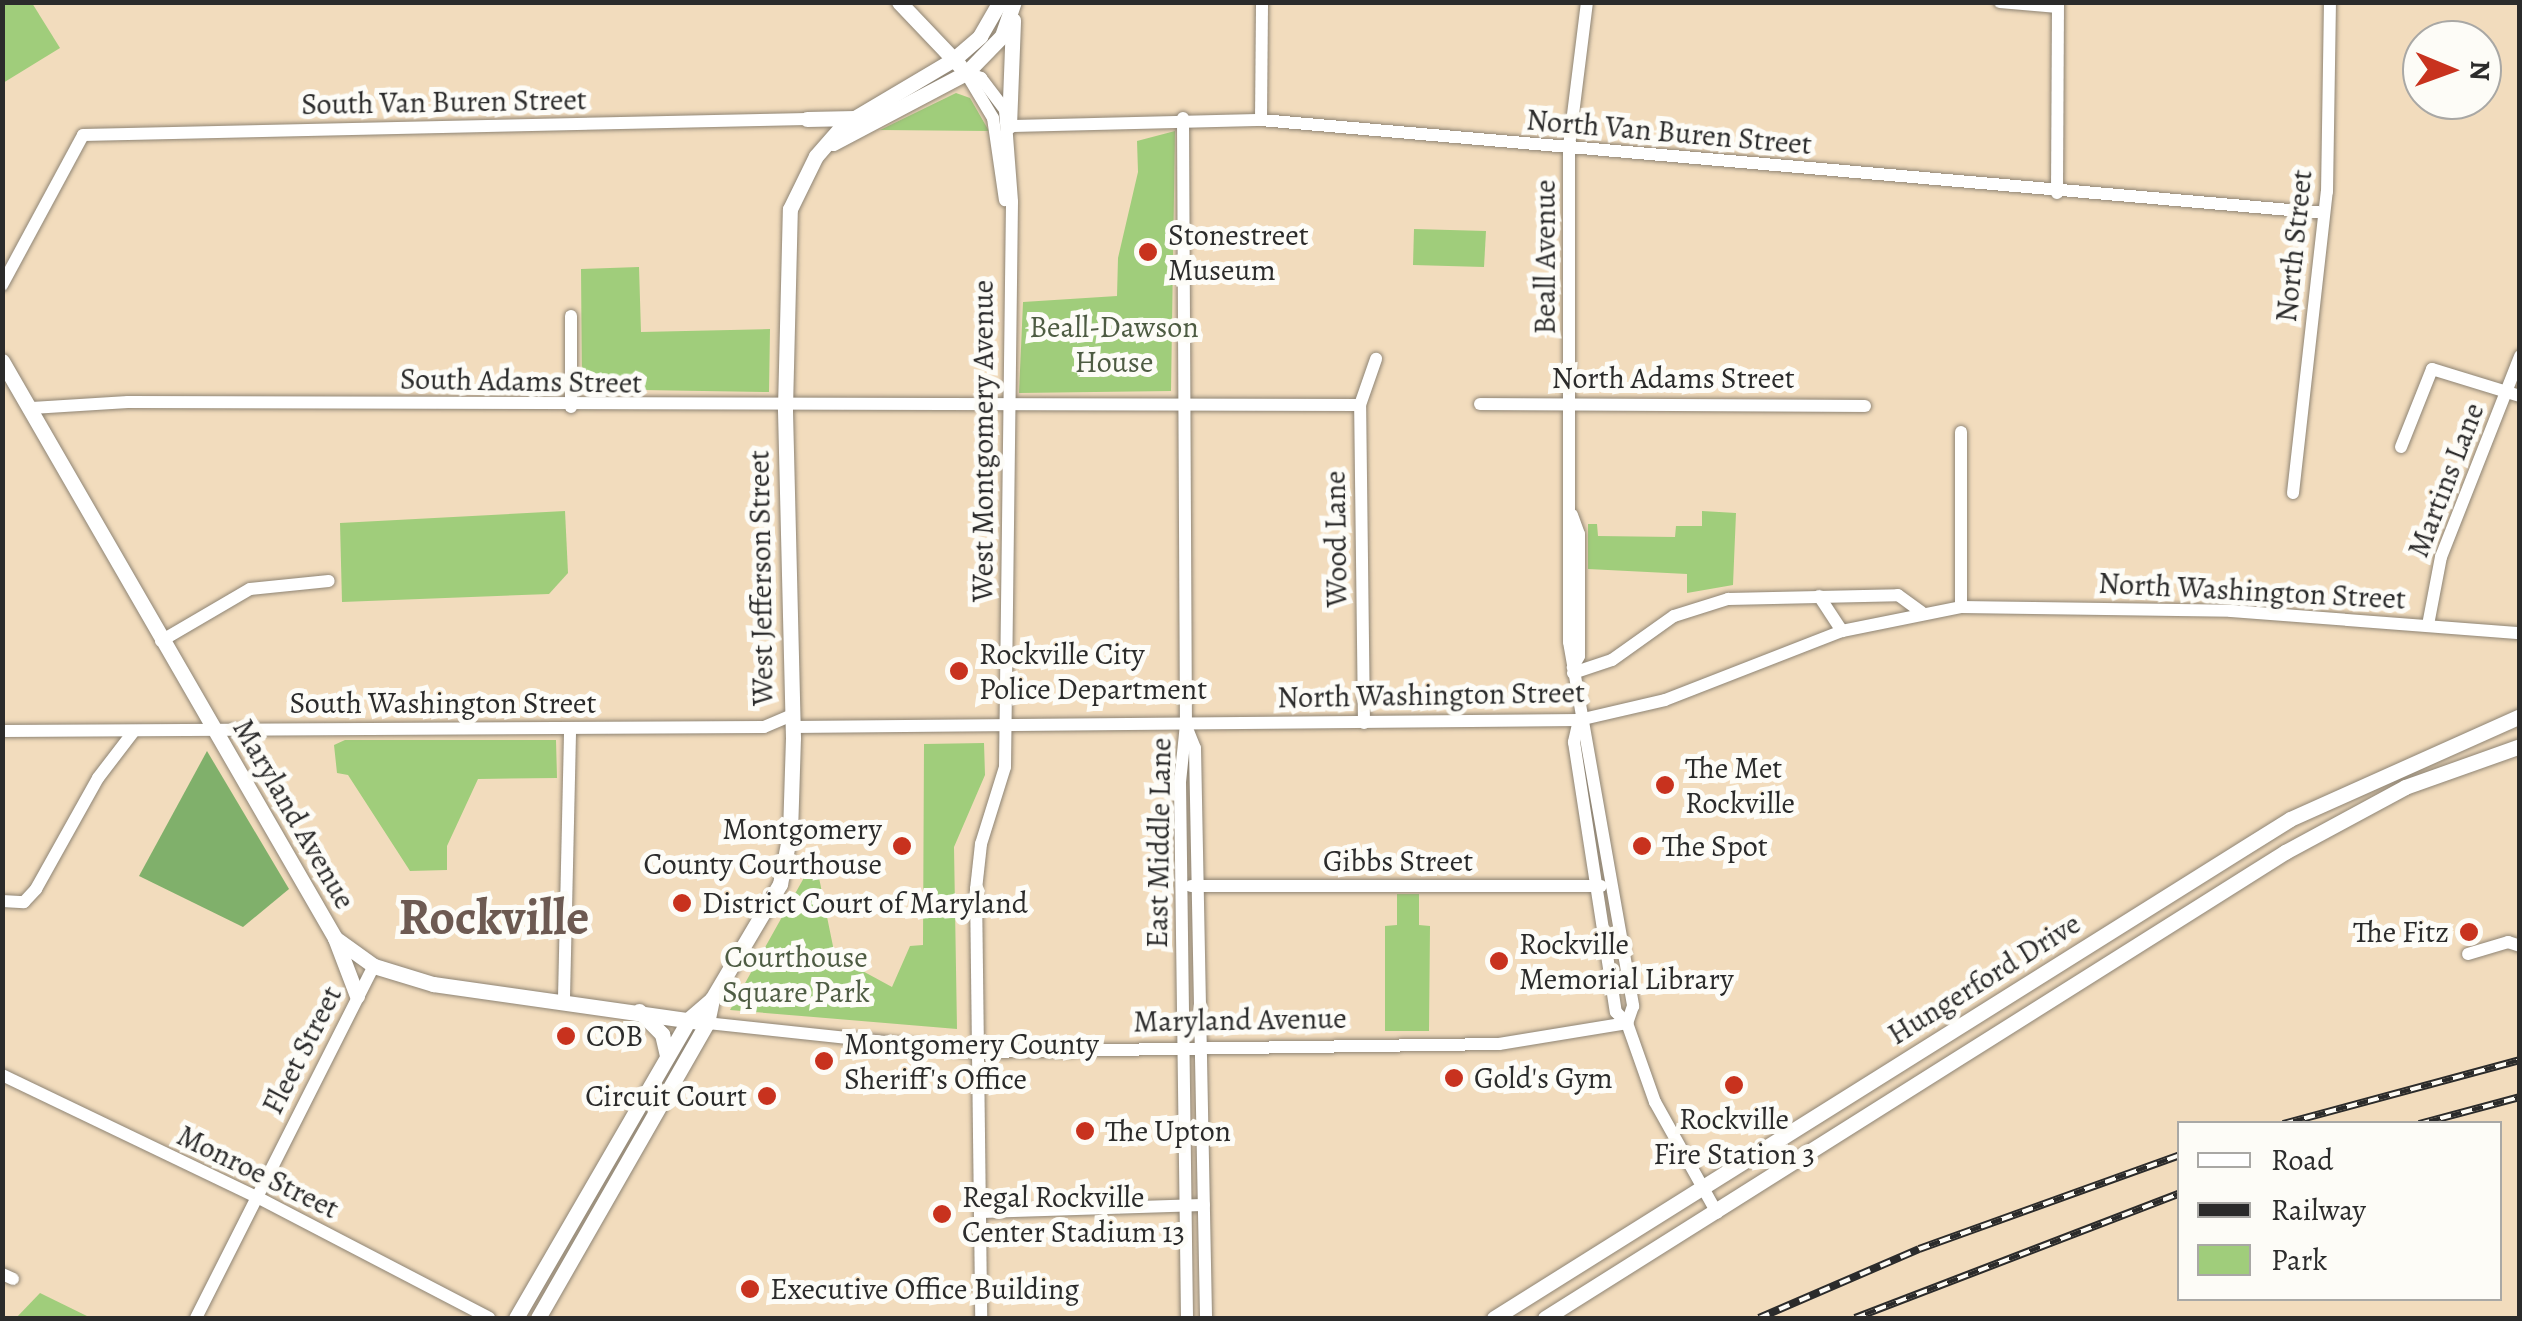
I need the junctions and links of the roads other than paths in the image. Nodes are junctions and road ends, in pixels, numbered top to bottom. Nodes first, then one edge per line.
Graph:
1 (899, 2) edge
2 (1000, 2) edge
3 (1262, 2) edge
4 (1587, 2) edge
5 (2000, 2) edge
6 (2330, 2) edge
7 (2058, 5) edge
8 (1014, 8) edge
9 (954, 59) junction
10 (966, 73) junction
11 (807, 118) junction
12 (855, 118) junction
13 (1183, 118) junction
14 (1262, 120) junction
15 (1010, 126) junction
16 (1570, 148) junction
17 (821, 151) junction
18 (2057, 193) junction
19 (2324, 212) junction
20 (1009, 217) junction
21 (2, 285) edge
22 (571, 316) dead end
23 (2520, 356) edge
24 (1376, 359) dead end
25 (2, 361) edge
26 (2513, 395) edge
27 (1570, 402) junction
28 (1009, 404) junction
29 (1183, 404) junction
30 (1360, 404) junction
31 (1480, 404) dead end
32 (1864, 406) dead end
33 (572, 407) junction
34 (32, 408) junction
35 (785, 408) junction
36 (1961, 432) dead end
37 (2401, 446) dead end
38 (2293, 493) dead end
39 (329, 581) dead end
40 (1819, 596) junction
41 (1960, 607) junction
42 (1921, 612) junction
43 (2428, 624) junction
44 (1842, 631) junction
45 (2520, 633) edge
46 (161, 641) junction
47 (1572, 671) junction
48 (2520, 716) edge
49 (1579, 720) junction
50 (1364, 722) junction
51 (1186, 724) junction
52 (1005, 725) junction
53 (792, 726) junction
54 (764, 727) junction
55 (570, 728) junction
56 (212, 729) junction
57 (134, 730) junction
58 (2, 731) edge
59 (2520, 746) edge
60 (2322, 802) junction
61 (2258, 840) junction
62 (2285, 852) junction
63 (1613, 884) junction
64 (1182, 886) junction
65 (1197, 886) junction
66 (1596, 887) junction
67 (2226, 890) junction
68 (2, 901) edge
69 (336, 938) junction
70 (2520, 946) edge
71 (2468, 954) dead end
72 (374, 966) junction
73 (357, 996) junction
74 (564, 998) junction
75 (712, 999) junction
76 (639, 1010) junction
77 (689, 1019) junction
78 (1627, 1023) junction
79 (708, 1024) junction
80 (1183, 1048) junction
81 (1200, 1048) junction
82 (977, 1052) junction
83 (667, 1056) junction
84 (2, 1076) edge
85 (1702, 1189) junction
86 (255, 1196) junction
87 (1204, 1206) junction
88 (1186, 1208) junction
89 (980, 1212) junction
90 (1716, 1213) junction
91 (196, 1318) edge
92 (490, 1318) edge
93 (516, 1318) edge
94 (538, 1318) edge
95 (981, 1318) edge
96 (1187, 1318) edge
97 (1206, 1318) edge
98 (1494, 1318) edge
99 (1545, 1318) edge

1 - 9 main road
2 - 9 main road, West Jefferson Street
3 - 14 street
4 - 16 street, Beall Avenue
5 - 7 street
6 - 19 street, North Street
7 - 18 street
8 - 10 main road
8 - 15 main road
9 - 10 main road
9 - 12 main road, West Jefferson Street
10 - 15 street
10 - 17 main road
10 - 20 street, West Montgomery Avenue
11 - 12 main road
11 - 17 main road
11 - 21 street, South Van Buren Street
12 - 17 main road, West Jefferson Street
13 - 14 street, North Van Buren Street
13 - 15 street, North Van Buren Street
13 - 29 street
14 - 16 street, North Van Buren Street
15 - 20 street, West Montgomery Avenue
16 - 18 street, North Van Buren Street
16 - 27 street, Beall Avenue
17 - 35 main road, West Jefferson Street
18 - 19 street, North Van Buren Street
19 - 38 street, North Street
20 - 28 street, West Montgomery Avenue
22 - 33 street
23 - 26 street, Martins Lane
24 - 30 street, Wood Lane
25 - 34 main road, Maryland Avenue
26 - 37 street
26 - 43 street, Martins Lane
27 - 31 street, North Adams Street
27 - 32 street, North Adams Street
27 - 47 street, Beall Avenue
28 - 29 street
28 - 35 street, South Adams Street
28 - 52 street, West Montgomery Avenue
29 - 30 street
29 - 51 street
30 - 50 street, Wood Lane
33 - 34 street, South Adams Street
33 - 35 street, South Adams Street
34 - 46 main road, Maryland Avenue
35 - 53 main road, West Jefferson Street
36 - 41 street
39 - 46 street
40 - 42 street, North Washington Street
40 - 44 street
40 - 47 street, North Washington Street
41 - 42 street, North Washington Street
41 - 43 street, North Washington Street
42 - 44 street, North Washington Street
43 - 45 street, North Washington Street
44 - 49 street, North Washington Street
46 - 56 main road, Maryland Avenue
47 - 49 street, Beall Avenue
48 - 60 main road, Hungerford Drive
49 - 50 street, North Washington Street
49 - 63 street, Beall Avenue
49 - 66 street, Beall Avenue
50 - 51 street, North Washington Street
51 - 52 street, North Washington Street
51 - 64 street, East Middle Lane
51 - 65 street, East Middle Lane
52 - 53 street, South Washington Street
52 - 82 street, West Montgomery Avenue
53 - 54 street, South Washington Street
53 - 54 street, South Washington Street
53 - 75 main road, West Jefferson Street
54 - 55 street, South Washington Street
55 - 56 street, South Washington Street
55 - 74 street
56 - 57 street, South Washington Street
56 - 69 main road, Maryland Avenue
57 - 58 street, South Washington Street
57 - 68 street
59 - 62 main road, Hungerford Drive
60 - 61 main road, Hungerford Drive
60 - 62 main road
61 - 67 main road
61 - 85 main road, Hungerford Drive
62 - 67 main road, Hungerford Drive
63 - 66 street, Gibbs Street
63 - 78 street, Beall Avenue
64 - 65 street, Gibbs Street
64 - 80 street, East Middle Lane
65 - 66 street, Gibbs Street
65 - 81 street, East Middle Lane
66 - 78 street, Beall Avenue
67 - 90 main road, Hungerford Drive
69 - 72 main road, Maryland Avenue
69 - 73 main road
70 - 71 street
72 - 73 street, Fleet Street
72 - 74 main road, Maryland Avenue
73 - 86 street, Fleet Street
74 - 76 main road, Maryland Avenue
75 - 77 main road, West Jefferson Street
75 - 79 main road, West Jefferson Street
76 - 77 main road, Maryland Avenue
76 - 83 main road
77 - 79 main road, Maryland Avenue
77 - 83 main road, West Jefferson Street
78 - 81 street, Maryland Avenue
78 - 85 street, Beall Avenue
79 - 82 street, Maryland Avenue
79 - 94 main road
80 - 81 street, Maryland Avenue
80 - 82 street, Maryland Avenue
80 - 88 street, East Middle Lane
81 - 87 street, East Middle Lane
82 - 89 street, West Montgomery Avenue
83 - 93 main road, West Jefferson Street
84 - 86 street, Monroe Street
85 - 90 street, Beall Avenue
85 - 98 main road, Hungerford Drive
86 - 91 street, Fleet Street
86 - 92 street, Monroe Street
87 - 88 street
87 - 97 street, East Middle Lane
88 - 89 street
88 - 96 street, East Middle Lane
89 - 95 street, West Montgomery Avenue
90 - 99 main road, Hungerford Drive

